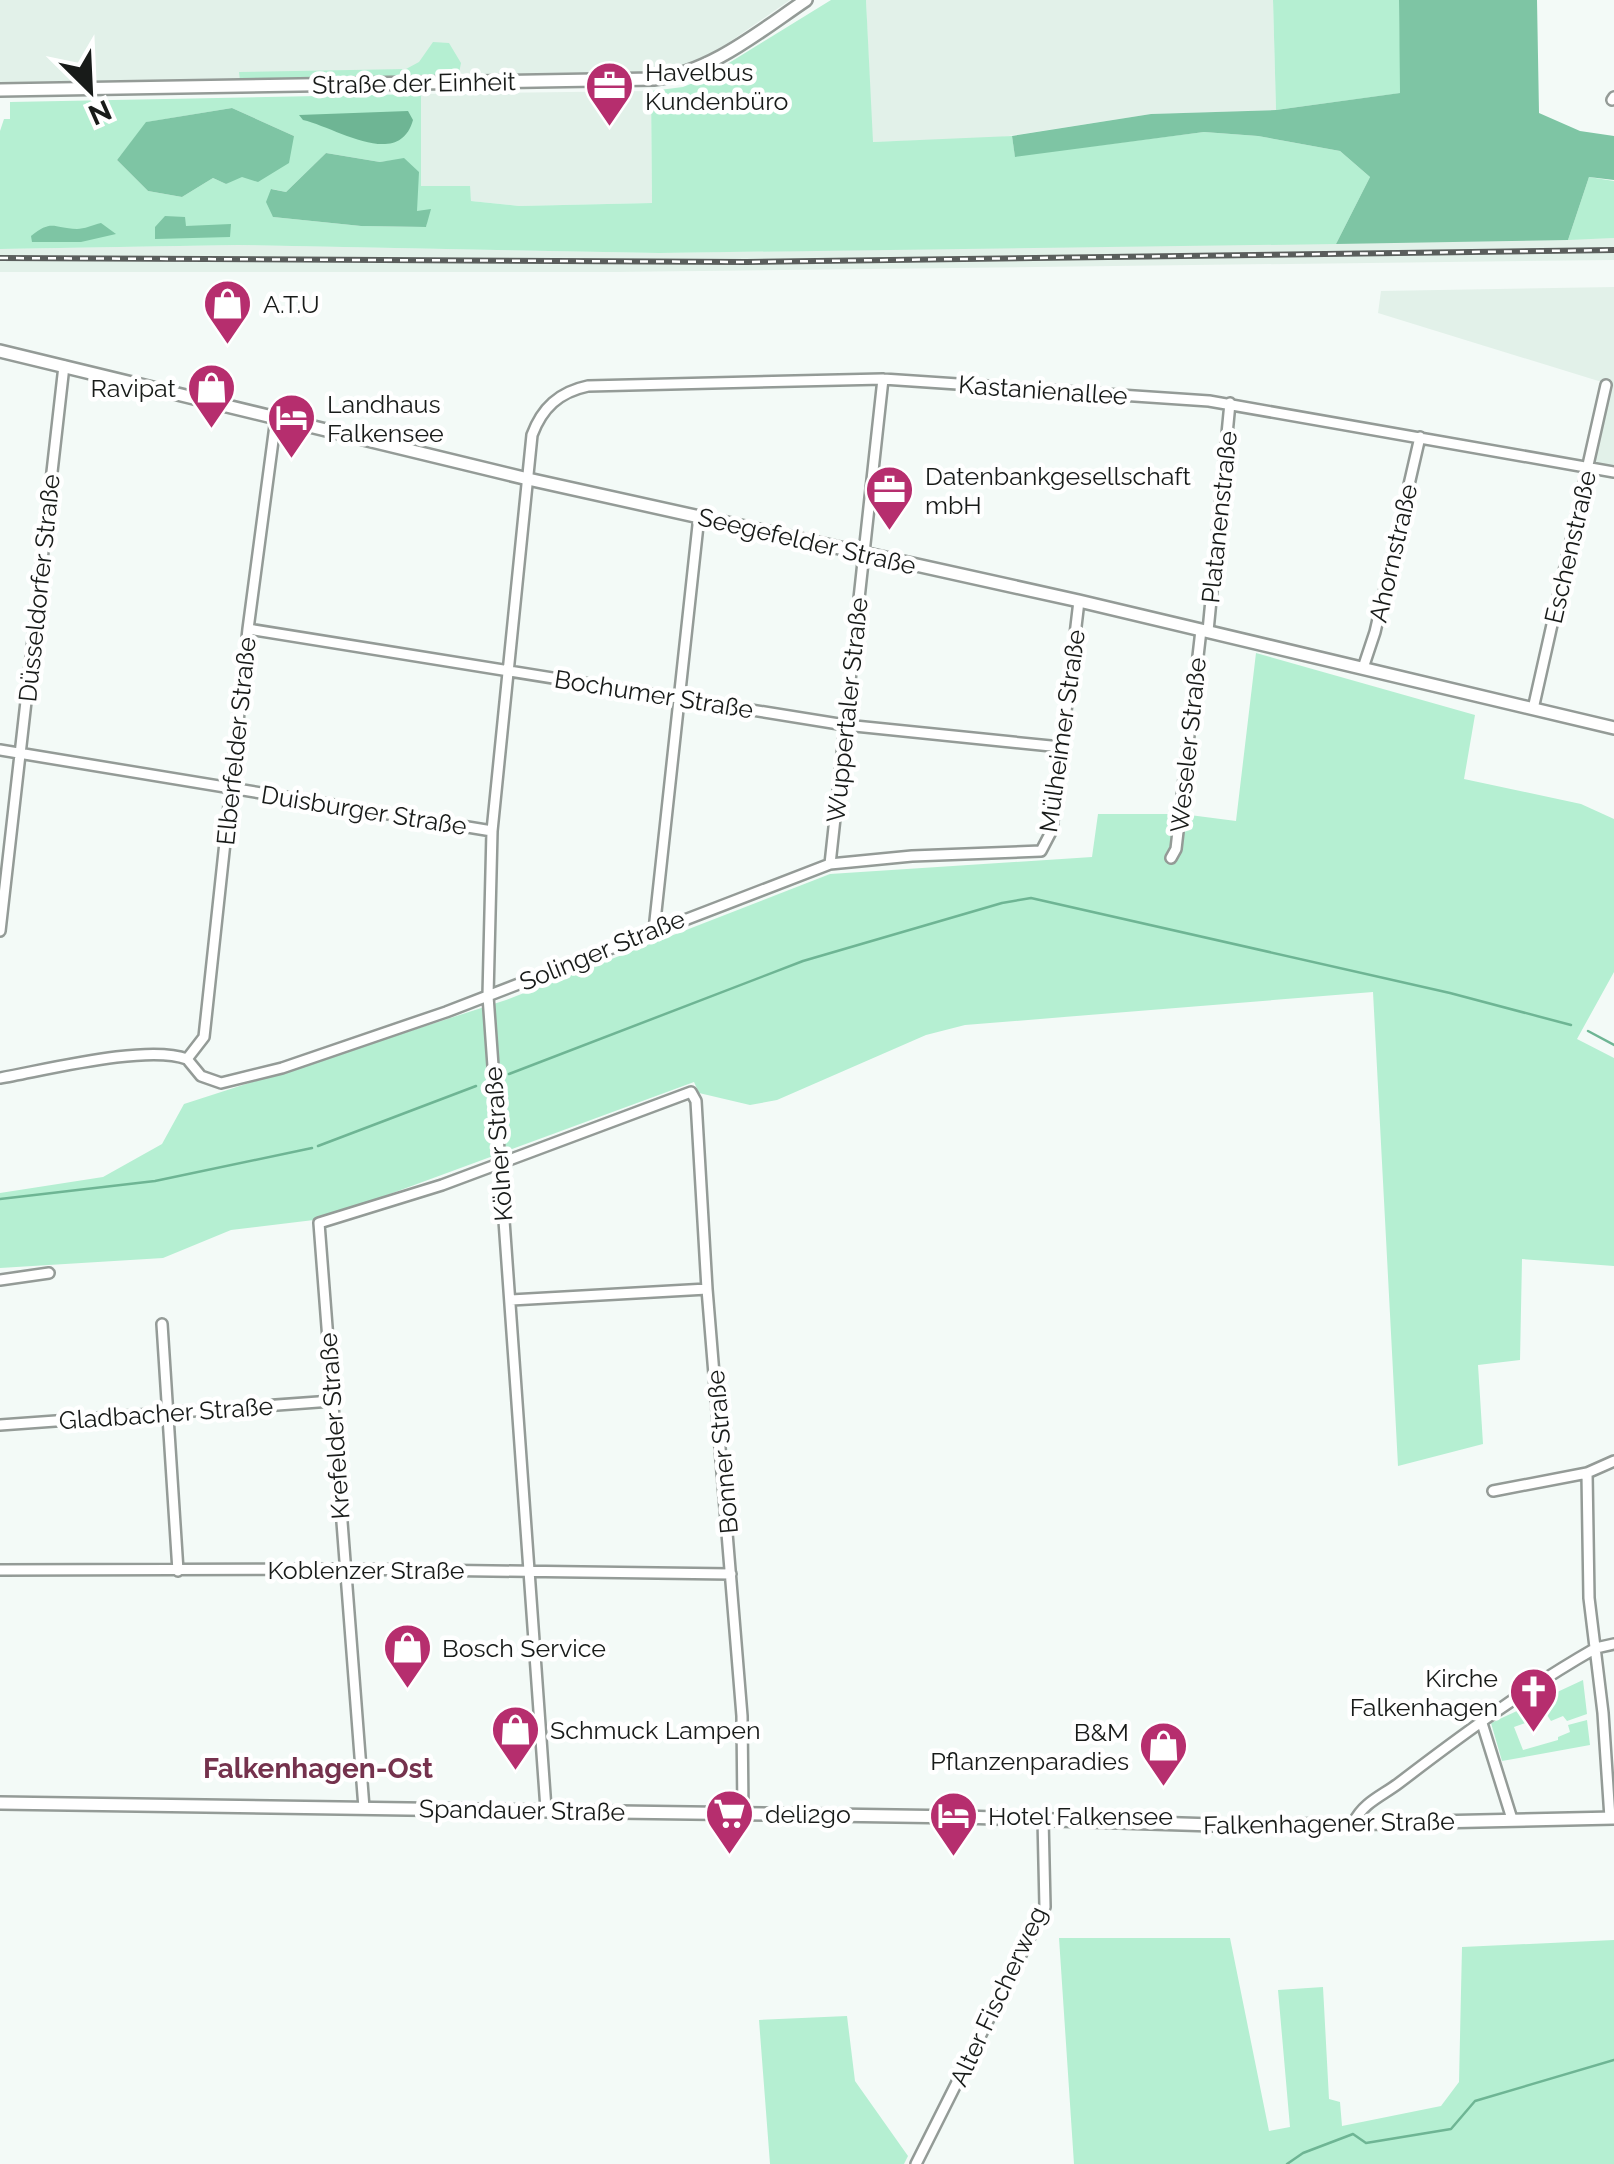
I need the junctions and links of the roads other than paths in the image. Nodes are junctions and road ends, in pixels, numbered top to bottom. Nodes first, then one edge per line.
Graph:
1 (806, 0) edge
2 (787, 5) edge
3 (0, 90) edge
4 (0, 351) edge
5 (64, 366) junction
6 (883, 379) junction
7 (1606, 386) dead end
8 (1230, 403) junction
9 (276, 418) junction
10 (1420, 437) junction
11 (1588, 468) junction
12 (1614, 472) edge
13 (528, 479) junction
14 (698, 516) junction
15 (865, 555) junction
16 (1080, 601) junction
17 (248, 629) junction
18 (1204, 631) junction
19 (1363, 668) junction
20 (506, 672) junction
21 (678, 700) junction
22 (1533, 709) junction
23 (845, 725) junction
24 (1614, 728) edge
25 (1061, 746) junction
26 (0, 750) edge
27 (20, 752) junction
28 (230, 789) junction
29 (492, 830) junction
30 (1033, 853) joint
31 (1171, 858) dead end
32 (830, 864) junction
33 (0, 930) edge
34 (654, 930) junction
35 (488, 996) junction
36 (188, 1058) junction
37 (0, 1078) edge
38 (498, 1164) junction
39 (49, 1273) dead end
40 (0, 1280) edge
41 (707, 1290) junction
42 (511, 1300) junction
43 (162, 1324) dead end
44 (332, 1401) junction
45 (168, 1412) junction
46 (0, 1425) edge
47 (1614, 1461) edge
48 (1586, 1473) junction
49 (1493, 1490) dead end
50 (345, 1569) junction
51 (0, 1570) edge
52 (178, 1571) junction
53 (530, 1571) junction
54 (732, 1574) junction
55 (1614, 1644) edge
56 (1596, 1648) junction
57 (1481, 1720) junction
58 (0, 1803) edge
59 (364, 1808) junction
60 (546, 1809) junction
61 (743, 1813) junction
62 (1044, 1818) junction
63 (1612, 1818) edge
64 (1512, 1819) junction
65 (1354, 1822) junction
66 (916, 2164) edge

1 - 2 street, Straße der Einheit
2 - 3 street, Straße der Einheit
4 - 5 street, Seegefelder Straße
5 - 9 street, Seegefelder Straße
5 - 27 street, Düsseldorfer Straße
6 - 8 street, Kastanienallee
6 - 13 street, Kastanienallee
6 - 15 street, Wuppertaler Straße
7 - 11 street, Eschenstraße
8 - 10 street, Kastanienallee
8 - 18 street, Platanenstraße
9 - 13 street, Seegefelder Straße
9 - 17 street, Elberfelder Straße
10 - 11 street, Kastanienallee
10 - 19 street, Ahornstraße
11 - 12 street, Kastanienallee
11 - 22 street, Eschenstraße
13 - 14 street, Seegefelder Straße
13 - 20 street, Kölner Straße
14 - 15 street, Seegefelder Straße
14 - 21 street
15 - 16 street, Seegefelder Straße
15 - 23 street, Wuppertaler Straße
16 - 18 street, Seegefelder Straße
16 - 25 street, Mülheimer Straße
17 - 20 street, Bochumer Straße
17 - 28 street, Elberfelder Straße
18 - 19 street, Seegefelder Straße
18 - 31 street, Weseler Straße
19 - 22 street, Seegefelder Straße
20 - 21 street, Bochumer Straße
20 - 29 street, Kölner Straße
21 - 23 street, Bochumer Straße
21 - 34 street
22 - 24 street, Seegefelder Straße
23 - 25 street, Bochumer Straße
23 - 32 street, Wuppertaler Straße
25 - 30 street, Mülheimer Straße
26 - 27 street, Duisburger Straße
27 - 28 street, Duisburger Straße
27 - 33 street, Düsseldorfer Straße
28 - 29 street, Duisburger Straße
28 - 36 street, Elberfelder Straße
29 - 35 street, Kölner Straße
30 - 32 street, Solinger Straße
32 - 34 street, Solinger Straße
34 - 35 street, Solinger Straße
35 - 36 street, Solinger Straße
35 - 38 street, Kölner Straße
36 - 37 street
38 - 41 street, Bonner Straße
38 - 42 street, Kölner Straße
38 - 44 street, Krefelder Straße
39 - 40 street
41 - 42 street
41 - 54 street, Bonner Straße
42 - 53 street, Kölner Straße
43 - 45 street
44 - 45 street, Gladbacher Straße
44 - 50 street, Krefelder Straße
45 - 46 street, Gladbacher Straße
45 - 52 street
47 - 48 street
48 - 49 street
48 - 56 street
50 - 52 street, Koblenzer Straße
50 - 53 street, Koblenzer Straße
50 - 59 street, Krefelder Straße
51 - 52 street, Koblenzer Straße
53 - 54 street, Koblenzer Straße
53 - 60 street, Kölner Straße
54 - 61 street, Bonner Straße
55 - 56 street
56 - 57 street
56 - 63 street
57 - 64 street
57 - 65 street
58 - 59 street, Spandauer Straße
59 - 60 street, Spandauer Straße
60 - 61 street, Spandauer Straße
61 - 62 street, Spandauer Straße
62 - 65 street, Falkenhagener Straße
62 - 66 street, Alter Fischerweg
63 - 64 street, Falkenhagener Straße
64 - 65 street, Falkenhagener Straße

